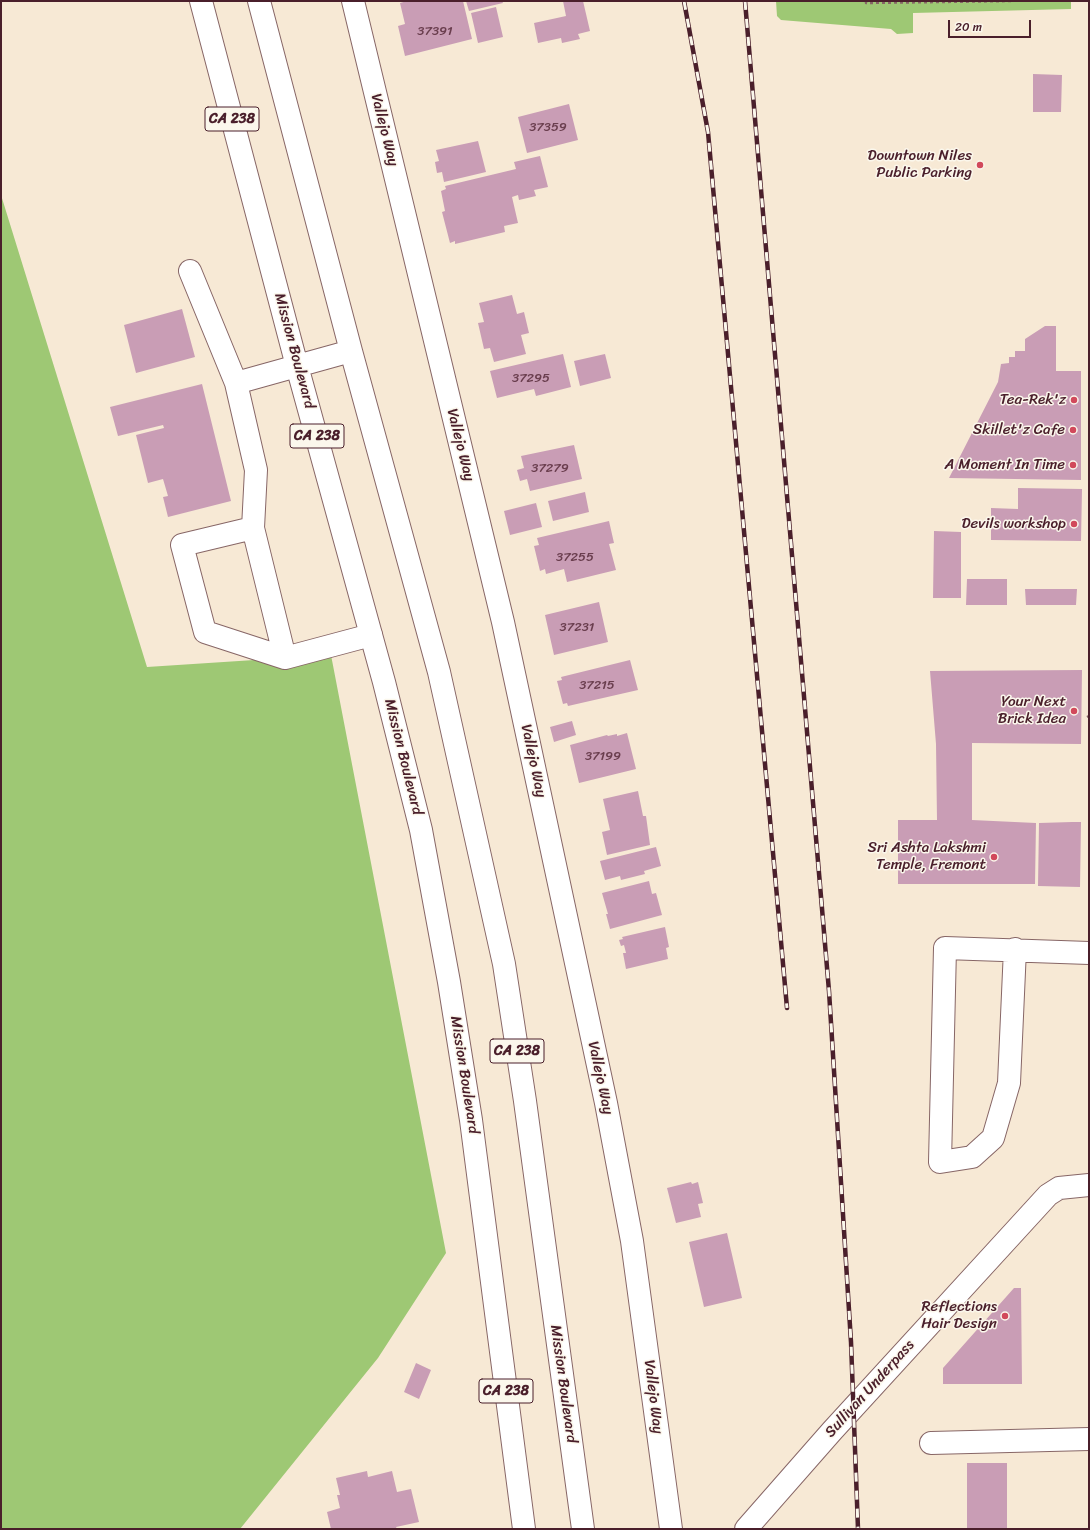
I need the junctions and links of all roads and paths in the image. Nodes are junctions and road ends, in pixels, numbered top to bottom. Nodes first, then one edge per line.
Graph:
1 (201, 1) edge
2 (259, 1) edge
3 (353, 1) edge
4 (866, 1) edge
5 (1014, 1) edge
6 (190, 271) dead end
7 (350, 351) junction
8 (297, 366) junction
9 (236, 383) junction
10 (253, 528) junction
11 (371, 635) junction
12 (285, 658) junction
13 (1015, 949) junction
14 (1089, 953) edge
15 (1089, 1185) edge
16 (1089, 1439) edge
17 (931, 1443) dead end
18 (524, 1529) edge
19 (582, 1529) edge
20 (671, 1529) edge
21 (746, 1529) edge

1 - 8 main road, Mission Boulevard / CA 238
2 - 7 main road, Mission Boulevard / CA 238
3 - 20 main road, Vallejo Way
4 - 5 path
6 - 9 main road
7 - 8 main road
7 - 19 main road, Mission Boulevard / CA 238
8 - 9 main road
8 - 11 main road, Mission Boulevard / CA 238
9 - 10 main road
10 - 12 main road
10 - 12 main road
11 - 12 main road
11 - 18 main road, Mission Boulevard / CA 238
13 - 13 main road
13 - 14 main road
15 - 21 main road, Sullivan Underpass
16 - 17 main road

